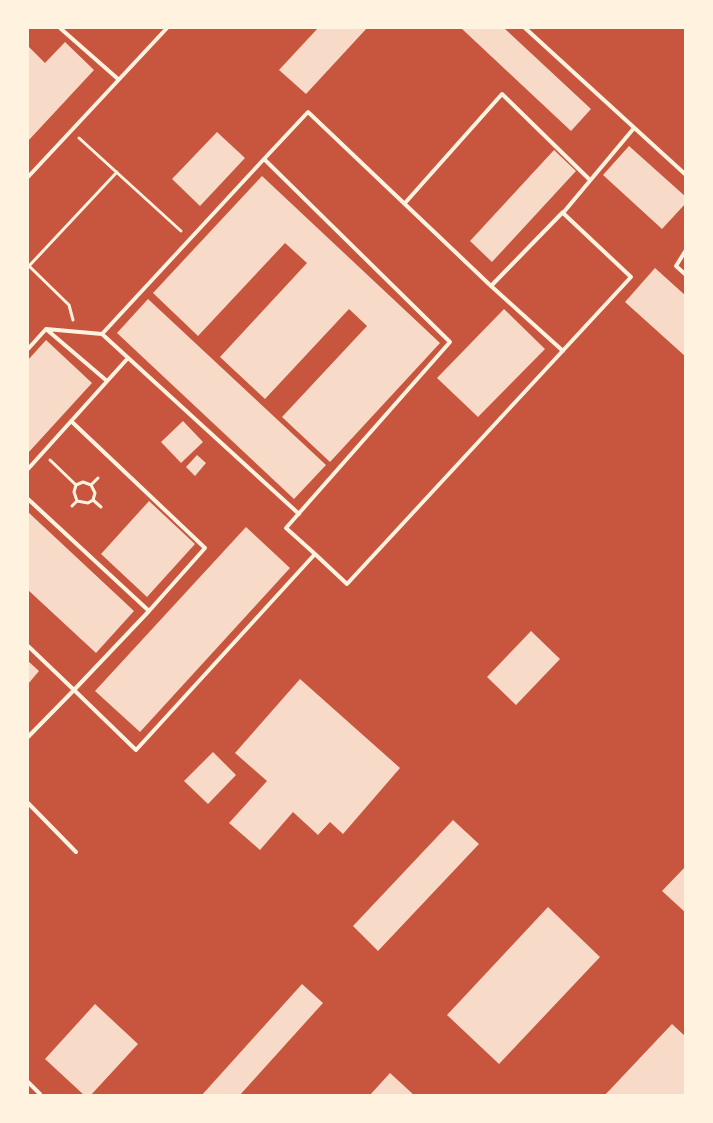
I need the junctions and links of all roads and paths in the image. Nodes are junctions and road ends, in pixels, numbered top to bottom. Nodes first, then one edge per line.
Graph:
1 (60, 28) edge
2 (167, 28) edge
3 (525, 28) edge
4 (118, 79) junction
5 (634, 128) junction
6 (71, 130) junction
7 (264, 159) junction
8 (117, 172) junction
9 (686, 175) edge
10 (28, 178) edge
11 (590, 180) junction
12 (406, 203) junction
13 (566, 210) junction
14 (190, 238) junction
15 (686, 250) edge
16 (28, 265) edge
17 (686, 275) edge
18 (491, 286) junction
19 (46, 328) junction
20 (77, 331) junction
21 (102, 334) junction
22 (28, 349) edge
23 (563, 351) junction
24 (128, 358) junction
25 (107, 381) junction
26 (71, 421) junction
27 (43, 452) junction
28 (28, 469) edge
29 (98, 478) dead end
30 (76, 485) junction
31 (92, 485) junction
32 (28, 499) edge
33 (93, 500) junction
34 (77, 501) junction
35 (72, 506) dead end
36 (101, 507) dead end
37 (300, 514) junction
38 (316, 554) junction
39 (149, 611) junction
40 (28, 646) edge
41 (74, 690) junction
42 (28, 737) edge
43 (28, 803) edge
44 (76, 852) dead end
45 (28, 1082) edge
46 (38, 1096) edge

1 - 4 lane
2 - 4 lane
3 - 5 lane
4 - 6 lane
5 - 9 lane
5 - 11 lane
6 - 8 path
6 - 10 lane
7 - 12 lane
7 - 14 lane
7 - 37 lane
8 - 14 path
8 - 16 path
11 - 12 lane
11 - 13 lane
12 - 18 lane
13 - 18 lane
13 - 23 lane
14 - 21 lane
15 - 17 lane
16 - 20 path
18 - 23 lane
19 - 20 lane
19 - 22 lane
19 - 25 lane
20 - 21 lane
21 - 24 lane
23 - 38 lane
24 - 25 lane
24 - 37 lane
25 - 26 lane
26 - 27 lane
26 - 39 lane
27 - 28 lane
27 - 30 path
29 - 31 path
30 - 31 path
30 - 34 path
31 - 33 path
32 - 39 lane
33 - 34 path
33 - 36 path
34 - 35 path
37 - 38 lane
38 - 41 lane
39 - 41 lane
40 - 41 lane
41 - 42 lane
43 - 44 lane
45 - 46 lane

